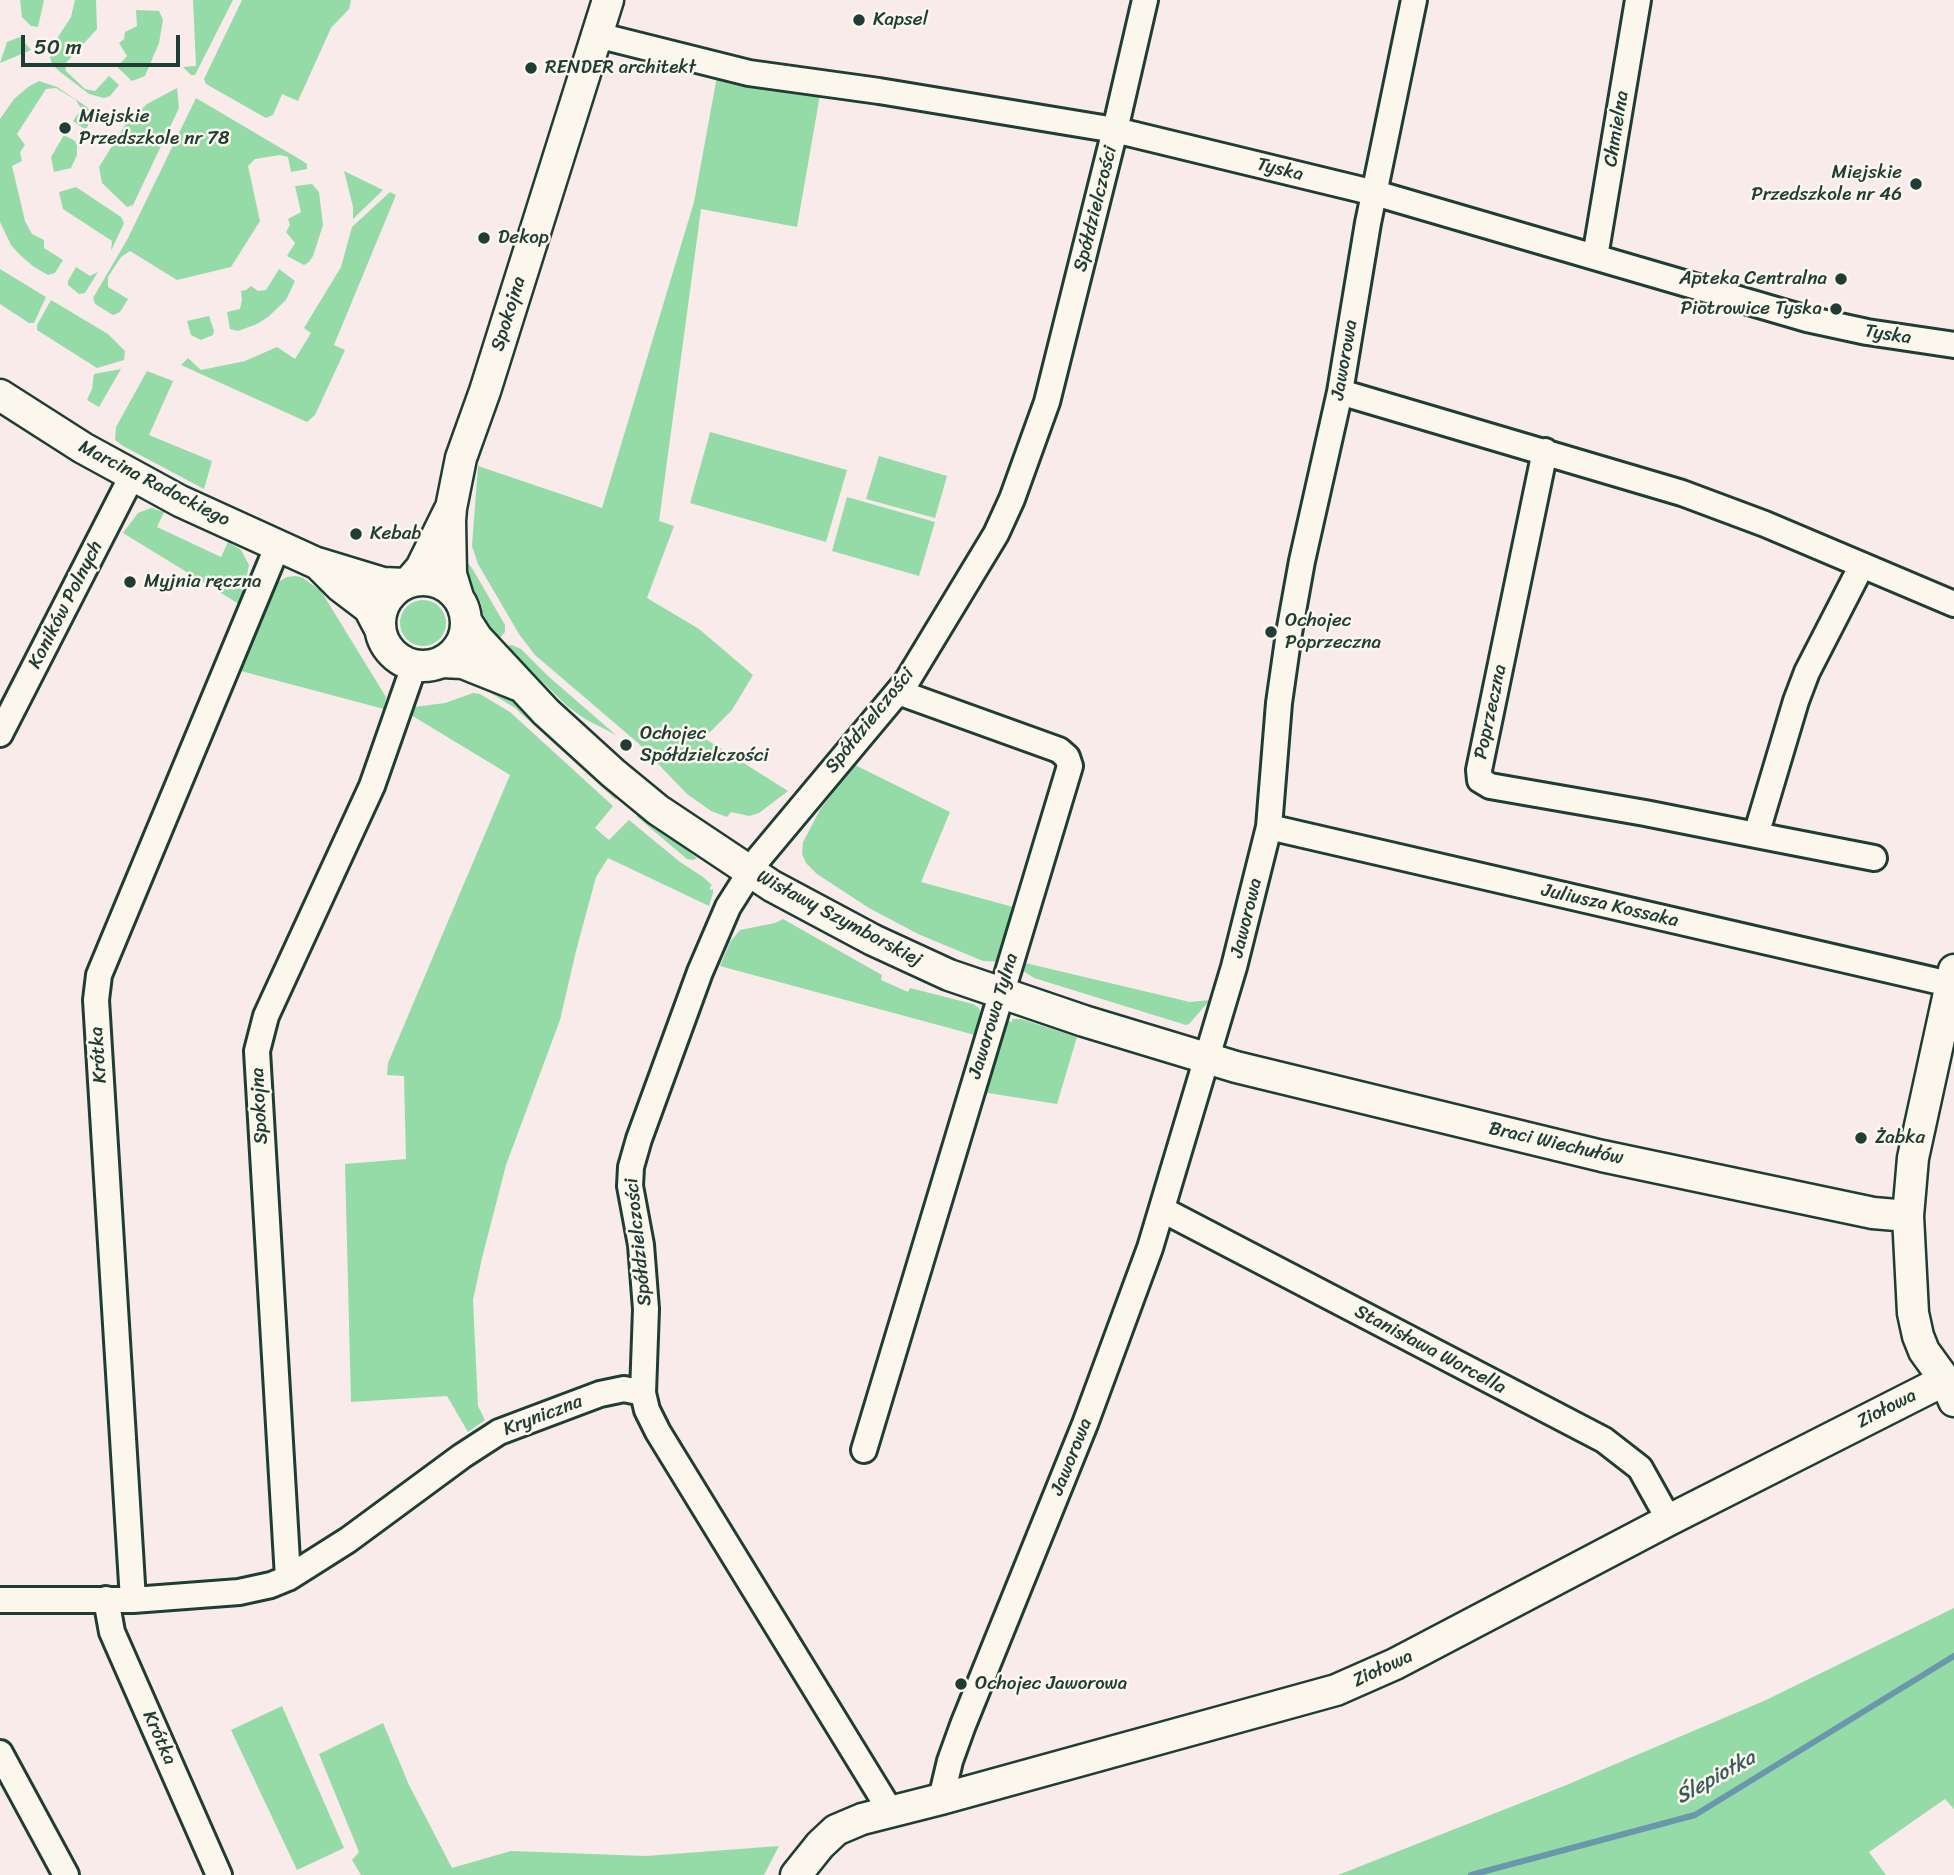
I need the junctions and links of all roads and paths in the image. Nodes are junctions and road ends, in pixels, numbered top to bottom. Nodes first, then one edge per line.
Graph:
1 (608, 0) edge
2 (1144, 0) edge
3 (1414, 0) edge
4 (1638, 0) edge
5 (597, 35) junction
6 (1115, 130) junction
7 (1375, 193) junction
8 (1595, 257) junction
9 (1954, 345) edge
10 (1340, 392) junction
11 (0, 395) edge
12 (1545, 451) junction
13 (132, 476) junction
14 (451, 508) junction
15 (278, 545) junction
16 (314, 562) junction
17 (1863, 565) junction
18 (407, 583) junction
19 (1954, 604) edge
20 (462, 609) junction
21 (379, 627) junction
22 (427, 664) junction
23 (521, 687) junction
24 (898, 692) junction
25 (0, 734) edge
26 (1269, 827) junction
27 (1756, 835) junction
28 (1874, 858) dead end
29 (749, 872) junction
30 (1953, 979) edge
31 (1001, 994) junction
32 (1208, 1058) junction
33 (1163, 1210) junction
34 (1908, 1216) junction
35 (1949, 1391) edge
36 (643, 1393) junction
37 (864, 1450) dead end
38 (1669, 1520) junction
39 (288, 1578) junction
40 (106, 1599) junction
41 (0, 1600) edge
42 (133, 1600) junction
43 (0, 1754) edge
44 (941, 1799) junction
45 (891, 1812) junction
46 (66, 1875) edge
47 (219, 1875) edge
48 (796, 1875) edge

1 - 5 street, Spokojna
2 - 6 street, Spółdzielczości
3 - 7 street, Jaworowa
4 - 8 street, Chmielna
5 - 6 street, Tyska
5 - 14 street, Spokojna
6 - 7 street, Tyska
6 - 24 street, Spółdzielczości
7 - 8 street, Tyska
7 - 10 street, Jaworowa
8 - 9 street, Tyska
10 - 12 street
10 - 26 street, Jaworowa
11 - 13 street, Marcina Radockiego
12 - 17 street
12 - 27 street, Poprzeczna
13 - 15 street, Marcina Radockiego
13 - 25 street, Koników Polnych
14 - 18 street, Spokojna
14 - 20 street, Spokojna
15 - 16 street, Marcina Radockiego
15 - 42 street, Krótka
16 - 18 street, Marcina Radockiego
16 - 21 street, Marcina Radockiego
17 - 19 street
17 - 27 street
18 - 20 street
18 - 21 street
20 - 22 street
20 - 23 street, Wisławy Szymborskiej
21 - 22 street
22 - 23 street, Wisławy Szymborskiej
22 - 39 street, Spokojna
23 - 29 street, Wisławy Szymborskiej
24 - 29 street, Spółdzielczości
24 - 31 street, Jaworowa Tylna
26 - 30 street, Juliusza Kossaka
26 - 32 street, Jaworowa
27 - 28 street, Poprzeczna
29 - 31 street, Wisławy Szymborskiej
29 - 36 street, Spółdzielczości
30 - 34 street
31 - 32 street, Wisławy Szymborskiej
31 - 37 street, Jaworowa Tylna
32 - 33 street, Jaworowa
32 - 34 street, Braci Wiechułów
33 - 38 street, Stanisława Worcella
33 - 44 street, Jaworowa
34 - 35 street
35 - 38 street, Ziołowa
36 - 39 street, Kryniczna
36 - 45 street
38 - 44 street, Ziołowa
39 - 42 street, Kryniczna
40 - 41 street, Kryniczna
40 - 42 street, Kryniczna
40 - 47 street, Krótka
43 - 46 street
44 - 45 street, Ziołowa
45 - 48 street, Ziołowa

